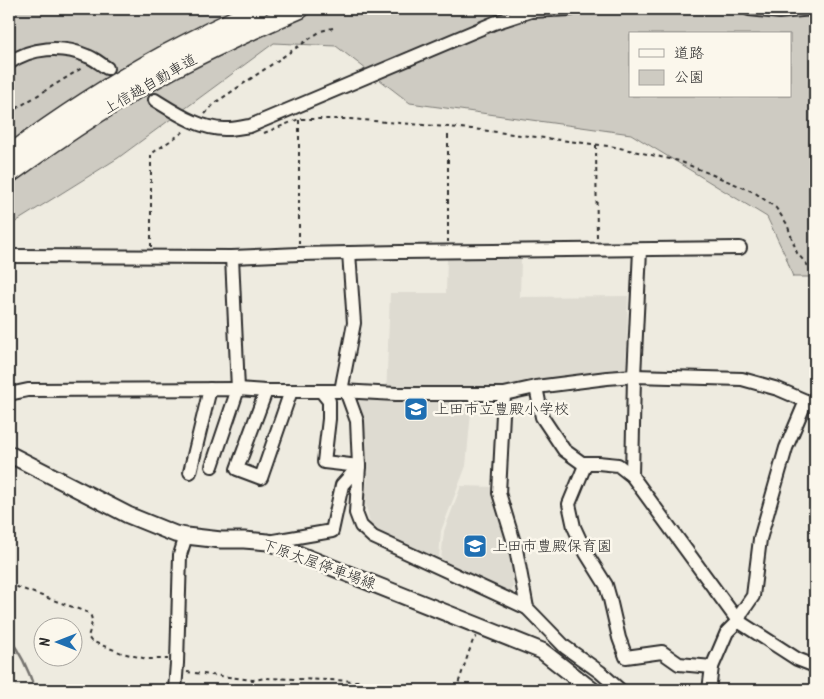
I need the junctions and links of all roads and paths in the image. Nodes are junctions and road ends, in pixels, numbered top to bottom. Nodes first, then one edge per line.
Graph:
1 (258, 9) edge
2 (300, 9) edge
3 (571, 9) edge
4 (749, 9) edge
5 (812, 9) edge
6 (332, 28) dead end
7 (9, 63) edge
8 (82, 68) dead end
9 (107, 68) tunnel mouth
10 (155, 100) tunnel mouth
11 (9, 111) edge
12 (299, 119) junction
13 (197, 123) junction
14 (264, 133) dead end
15 (448, 134) dead end
16 (596, 145) junction
17 (9, 155) edge
18 (9, 174) edge
19 (740, 248) dead end
20 (598, 250) junction
21 (640, 250) junction
22 (448, 252) junction
23 (349, 253) junction
24 (299, 254) junction
25 (9, 256) edge
26 (151, 256) junction
27 (232, 257) junction
28 (815, 274) edge
29 (634, 376) junction
30 (536, 387) junction
31 (210, 389) junction
32 (238, 389) junction
33 (266, 391) junction
34 (291, 391) junction
35 (321, 391) junction
36 (343, 391) junction
37 (9, 394) edge
38 (504, 394) junction
39 (811, 402) edge
40 (9, 454) edge
41 (586, 463) junction
42 (212, 466) dead end
43 (358, 466) junction
44 (190, 472) dead end
45 (632, 476) junction
46 (186, 536) junction
47 (268, 542) junction
48 (9, 584) edge
49 (526, 608) junction
50 (738, 621) junction
51 (478, 637) dead end
52 (177, 665) junction
53 (815, 666) edge
54 (712, 668) junction
55 (456, 689) edge
56 (174, 690) edge
57 (392, 690) edge
58 (461, 690) edge
59 (592, 690) edge
60 (620, 690) edge
61 (709, 690) edge

1 - 17 highway, 上信越自動車道
2 - 18 highway, 上信越自動車道
3 - 13 street
4 - 5 street
6 - 13 path
7 - 9 street
8 - 11 path
10 - 13 street
12 - 14 path
12 - 16 path
12 - 24 path
13 - 26 path
15 - 22 path
16 - 20 path
16 - 28 path
19 - 21 street
20 - 21 street
20 - 22 street
21 - 29 street
22 - 23 street
23 - 24 street
23 - 36 street
24 - 27 street
25 - 26 street
26 - 27 street
27 - 32 street
29 - 30 street
29 - 39 street
29 - 45 street
30 - 38 street
30 - 41 street
31 - 32 street
31 - 37 street
31 - 44 street
32 - 33 street
32 - 42 street
33 - 34 street
33 - 34 street
34 - 35 street
35 - 36 street
35 - 43 street
36 - 38 street
36 - 43 street
38 - 49 street
39 - 50 street
40 - 46 main road, 下原大屋停車場線
41 - 45 street
41 - 54 street
43 - 47 street
43 - 49 street
45 - 50 street
46 - 47 main road, 下原大屋停車場線
46 - 52 street
47 - 59 main road, 下原大屋停車場線
48 - 52 path
49 - 60 street
50 - 53 street
50 - 54 street
51 - 55 path
52 - 56 street
52 - 57 path
54 - 61 street
55 - 58 path

